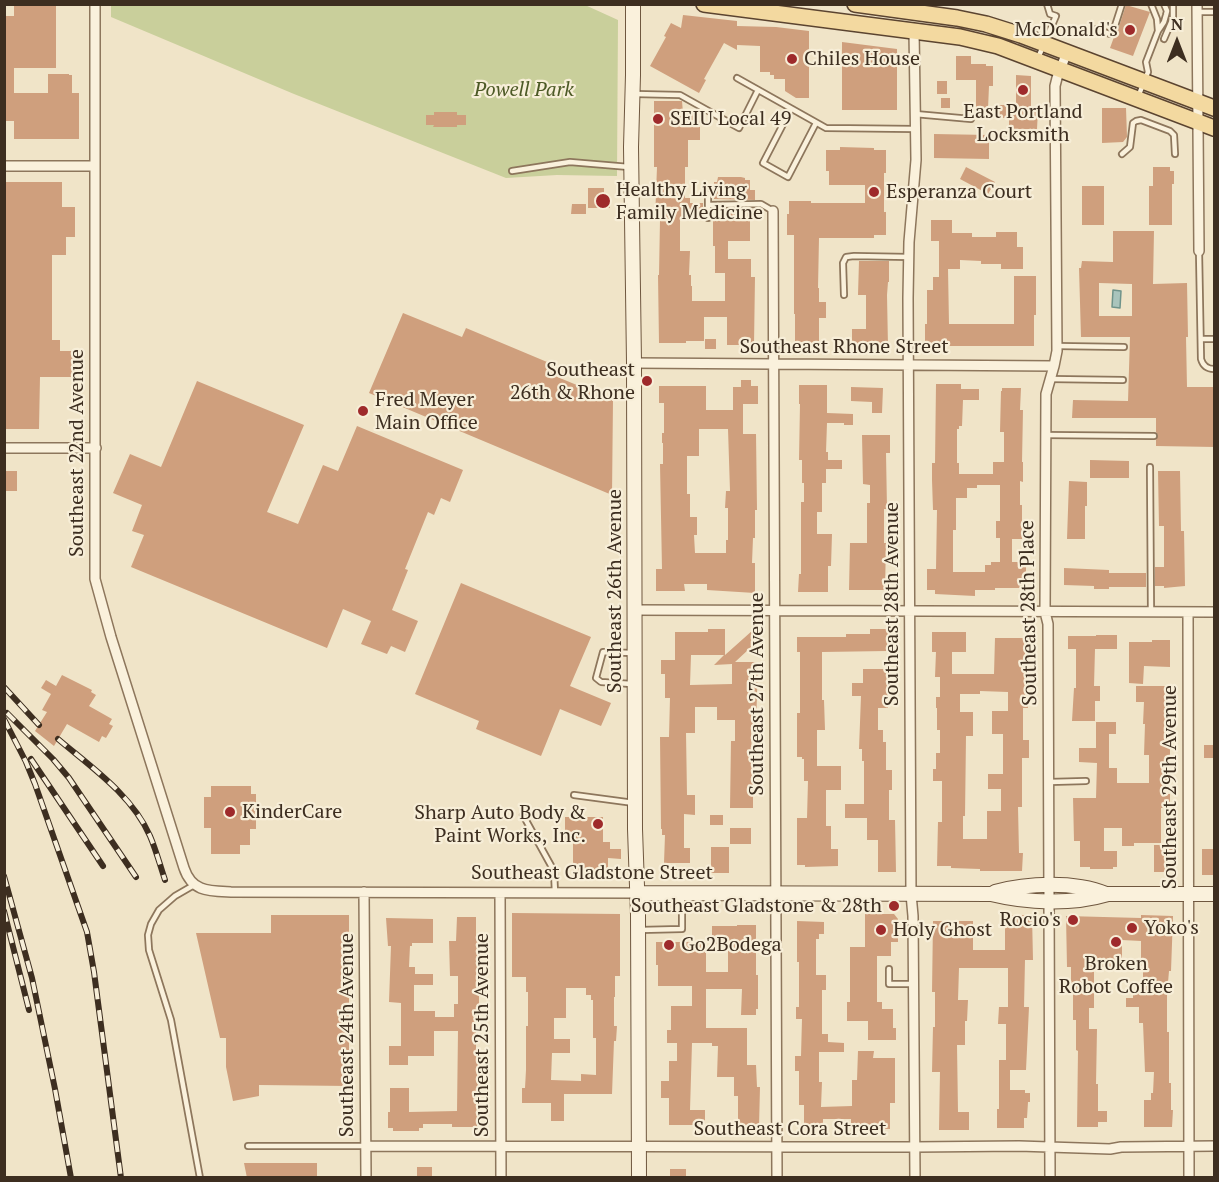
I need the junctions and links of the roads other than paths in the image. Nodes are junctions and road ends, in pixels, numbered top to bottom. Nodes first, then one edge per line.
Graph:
1 (95, 4) edge
2 (633, 4) edge
3 (704, 4) edge
4 (855, 4) edge
5 (1047, 4) edge
6 (1122, 4) edge
7 (1151, 4) edge
8 (1164, 4) edge
9 (1173, 4) edge
10 (915, 8) edge
11 (1197, 8) edge
12 (1215, 12) edge
13 (1096, 29) dead end
14 (914, 31) junction
15 (1158, 31) junction
16 (1164, 39) dead end
17 (1045, 44) junction
18 (1067, 52) junction
19 (1037, 60) junction
20 (1060, 69) junction
21 (737, 78) dead end
22 (1144, 82) junction
23 (758, 90) junction
24 (633, 94) junction
25 (1137, 98) junction
26 (1198, 102) junction
27 (1215, 108) edge
28 (791, 109) junction
29 (915, 114) junction
30 (971, 119) dead end
31 (1198, 122) junction
32 (816, 123) junction
33 (1215, 128) edge
34 (915, 129) junction
35 (1122, 154) dead end
36 (1175, 154) dead end
37 (4, 166) edge
38 (95, 166) junction
39 (631, 167) junction
40 (512, 171) dead end
41 (708, 194) dead end
42 (708, 205) junction
43 (773, 211) joint
44 (708, 218) dead end
45 (1199, 251) joint
46 (909, 257) junction
47 (844, 296) dead end
48 (1201, 339) junction
49 (1215, 339) edge
50 (1057, 346) junction
51 (1124, 347) dead end
52 (634, 363) junction
53 (773, 364) junction
54 (908, 365) junction
55 (1054, 366) junction
56 (1215, 369) edge
57 (1050, 379) junction
58 (1123, 380) dead end
59 (1045, 435) junction
60 (1154, 436) dead end
61 (4, 448) edge
62 (96, 448) junction
63 (1150, 467) dead end
64 (634, 610) junction
65 (774, 611) junction
66 (910, 612) junction
67 (1044, 612) junction
68 (1151, 612) junction
69 (1188, 612) junction
70 (1215, 612) edge
71 (634, 654) junction
72 (635, 684) junction
73 (1086, 781) dead end
74 (1049, 782) junction
75 (574, 795) dead end
76 (635, 803) junction
77 (523, 815) dead end
78 (194, 885) junction
79 (1049, 885) junction
80 (364, 892) junction
81 (500, 893) junction
82 (555, 893) junction
83 (638, 893) junction
84 (682, 893) junction
85 (775, 894) junction
86 (911, 894) junction
87 (991, 894) junction
88 (1108, 894) junction
89 (1188, 894) junction
90 (1215, 894) edge
91 (1049, 901) junction
92 (638, 930) junction
93 (889, 969) dead end
94 (914, 984) junction
95 (248, 1146) dead end
96 (366, 1146) junction
97 (639, 1146) junction
98 (1215, 1146) edge
99 (501, 1147) junction
100 (777, 1147) junction
101 (915, 1147) junction
102 (1050, 1147) junction
103 (1189, 1147) junction
104 (200, 1178) edge
105 (366, 1178) edge
106 (501, 1178) edge
107 (639, 1178) edge
108 (777, 1178) edge
109 (915, 1178) edge
110 (1050, 1178) edge
111 (1189, 1178) edge

1 - 38 street, Southeast 22nd Avenue
2 - 24 street, Southeast 26th Avenue
3 - 14 main road
4 - 10 main road
5 - 17 lane
6 - 13 lane
7 - 15 lane
8 - 15 lane
9 - 16 lane
10 - 17 main road
11 - 12 lane
11 - 26 street
14 - 19 main road
14 - 29 street, Southeast 28th Avenue
15 - 22 lane
17 - 18 main road
17 - 19 lane
18 - 20 street, Southeast 28th Place
18 - 22 main road
19 - 20 main road
20 - 25 main road
20 - 50 street, Southeast 28th Place
21 - 23 lane
22 - 25 lane
22 - 26 main road
23 - 24 lane
23 - 28 lane
24 - 39 street, Southeast 26th Avenue
25 - 31 main road
26 - 27 main road
26 - 31 street
28 - 32 lane
28 - 32 lane
29 - 30 lane
29 - 34 street, Southeast 28th Avenue
31 - 33 main road
31 - 45 street
32 - 34 lane
34 - 46 street, Southeast 28th Avenue
35 - 36 lane
37 - 38 street
38 - 62 street, Southeast 22nd Avenue
39 - 40 lane
39 - 52 street, Southeast 26th Avenue
41 - 42 lane
42 - 43 lane
42 - 44 lane
43 - 53 street, Southeast 27th Avenue
45 - 48 lane
46 - 47 lane
46 - 54 street, Southeast 28th Avenue
48 - 49 lane
48 - 56 lane
50 - 51 lane
50 - 55 street, Southeast 28th Place
52 - 53 street, Southeast Rhone Street
52 - 64 street, Southeast 26th Avenue
53 - 54 street, Southeast Rhone Street
53 - 65 street, Southeast 27th Avenue
54 - 55 street, Southeast Rhone Street
54 - 66 street, Southeast 28th Avenue
55 - 57 street, Southeast 28th Place
57 - 58 lane
57 - 59 street, Southeast 28th Place
59 - 60 lane
59 - 67 street, Southeast 28th Place
61 - 62 street
62 - 78 street, Southeast 22nd Avenue
63 - 68 lane
64 - 65 street
64 - 71 street, Southeast 26th Avenue
65 - 66 street
65 - 85 street, Southeast 27th Avenue
66 - 67 street
66 - 86 street, Southeast 28th Avenue
67 - 68 street
67 - 74 street, Southeast 28th Place
68 - 69 street
69 - 70 street
69 - 89 street, Southeast 29th Avenue
71 - 72 street, Southeast 26th Avenue
71 - 72 lane
72 - 76 street, Southeast 26th Avenue
73 - 74 lane
74 - 79 street, Southeast 28th Place
75 - 76 lane
76 - 83 street, Southeast 26th Avenue
77 - 82 lane
78 - 80 street, Southeast Gladstone Street
78 - 104 lane
79 - 87 street, Southeast Gladstone Street
79 - 88 street, Southeast Gladstone Street
79 - 91 street, Southeast 28th Place
80 - 81 street, Southeast Gladstone Street
80 - 96 street, Southeast 24th Avenue
81 - 82 street, Southeast Gladstone Street
81 - 99 street, Southeast 25th Avenue
82 - 83 street, Southeast Gladstone Street
83 - 84 street, Southeast Gladstone Street
83 - 92 street, Southeast 26th Avenue
84 - 85 street, Southeast Gladstone Street
84 - 92 lane
85 - 86 street, Southeast Gladstone Street
85 - 100 street, Southeast 27th Avenue
86 - 87 street, Southeast Gladstone Street
86 - 94 street, Southeast 28th Avenue
87 - 91 street, Southeast Gladstone Street
88 - 89 street, Southeast Gladstone Street
88 - 91 street, Southeast Gladstone Street
89 - 90 street, Southeast Gladstone Street
89 - 103 street, Southeast 29th Avenue
91 - 102 street, Southeast 28th Place
92 - 97 street, Southeast 26th Avenue
93 - 94 lane
94 - 101 street, Southeast 28th Avenue
95 - 96 lane
96 - 99 street, Southeast Cora Street
96 - 105 street, Southeast 24th Avenue
97 - 99 street, Southeast Cora Street
97 - 100 street, Southeast Cora Street
97 - 107 street, Southeast 26th Avenue
98 - 103 street, Southeast Cora Street
99 - 106 street, Southeast 25th Avenue
100 - 101 street, Southeast Cora Street
100 - 108 street, Southeast 27th Avenue
101 - 102 street, Southeast Cora Street
101 - 109 street, Southeast 28th Avenue
102 - 103 street, Southeast Cora Street
102 - 110 street, Southeast 28th Place
103 - 111 street, Southeast 29th Avenue

